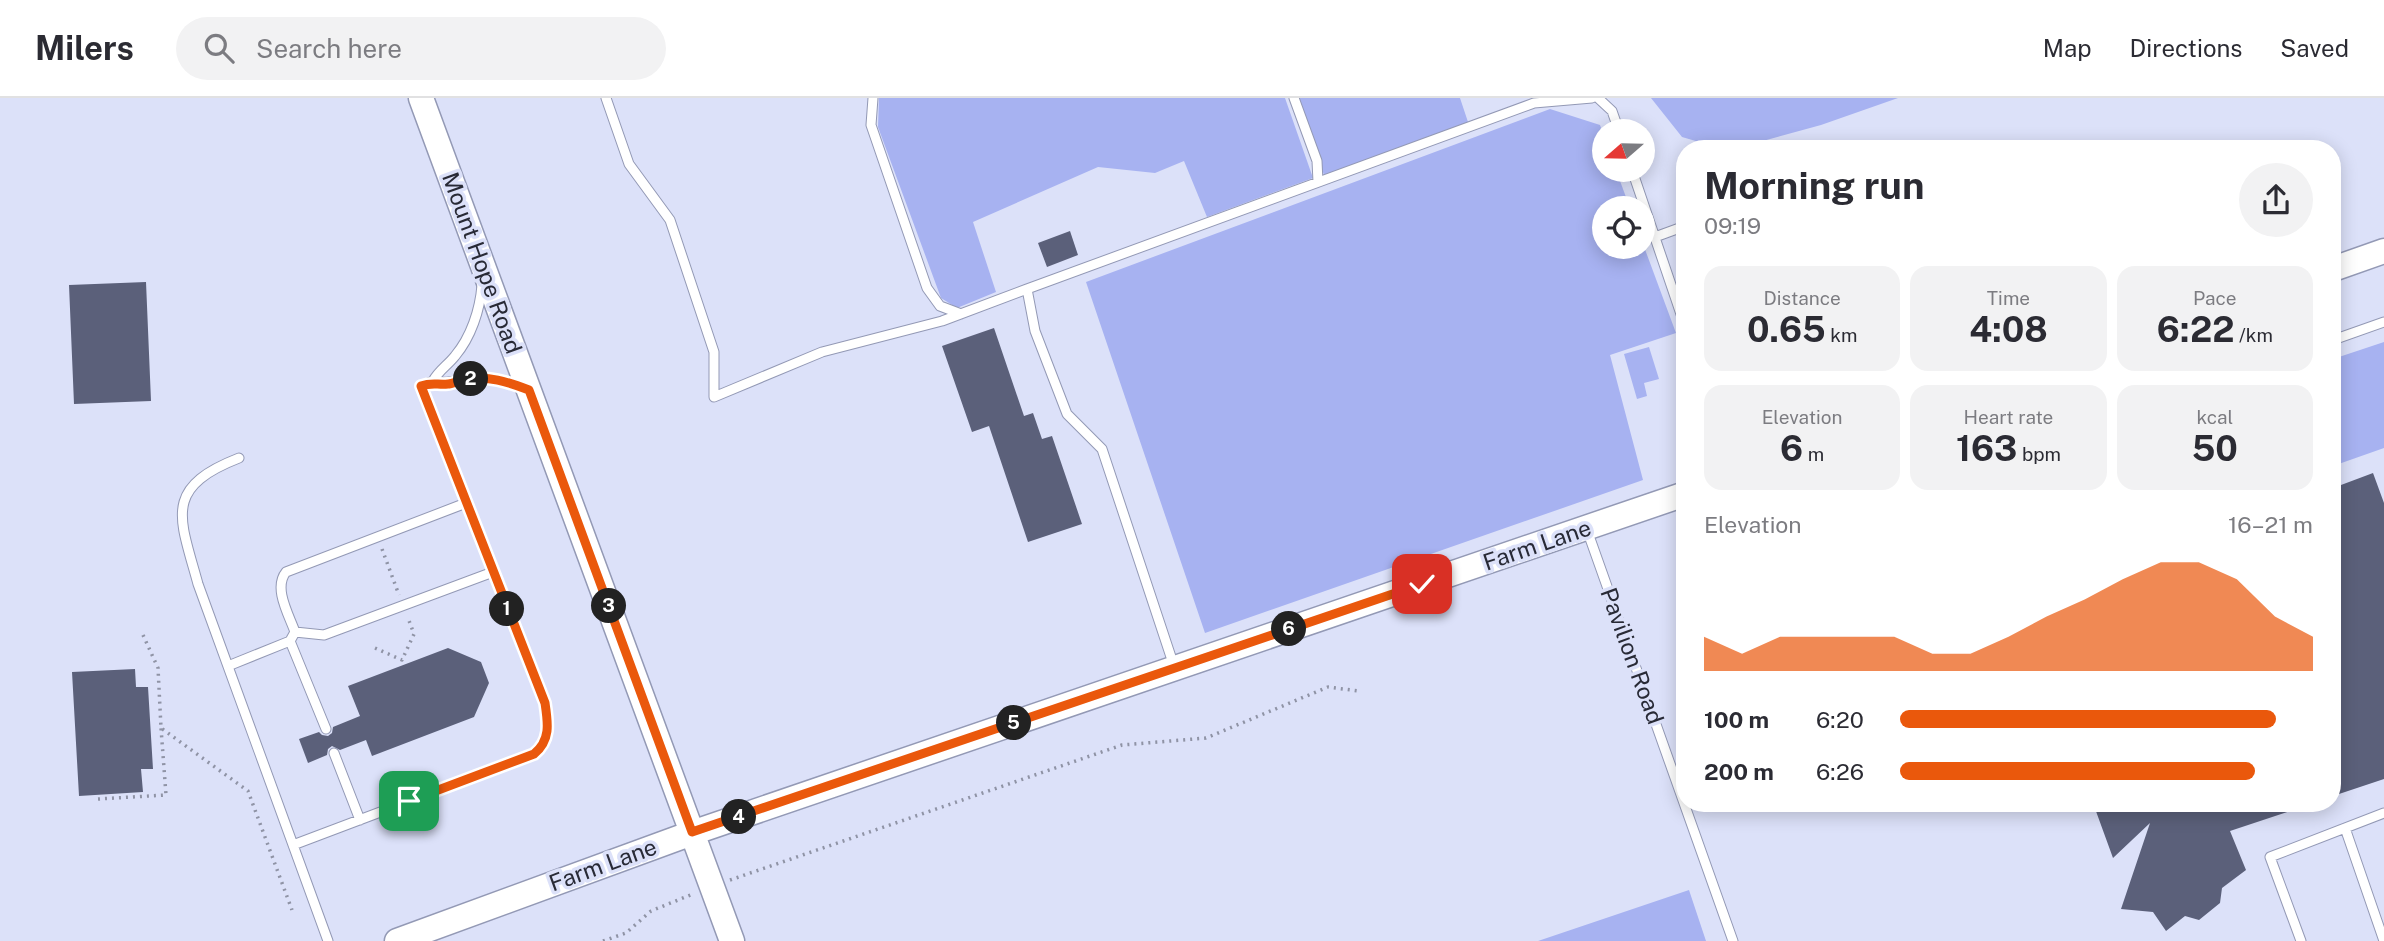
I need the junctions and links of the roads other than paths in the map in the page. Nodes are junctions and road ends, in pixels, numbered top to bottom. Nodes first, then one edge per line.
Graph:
1 (421, 98) edge
2 (606, 98) edge
3 (873, 98) edge
4 (1294, 98) edge
5 (1592, 98) edge
6 (1598, 98) edge
7 (1615, 119) edge
8 (1318, 182) junction
9 (1676, 229) edge
10 (1655, 237) joint
11 (2384, 251) edge
12 (483, 266) junction
13 (2341, 266) edge
14 (1027, 289) junction
15 (1676, 299) edge
16 (961, 314) junction
17 (2384, 323) edge
18 (2341, 337) edge
19 (433, 382) junction
20 (529, 390) junction
21 (239, 458) dead end
22 (1676, 497) edge
23 (466, 503) junction
24 (1586, 528) junction
25 (493, 572) junction
26 (295, 632) junction
27 (290, 642) junction
28 (228, 666) junction
29 (1174, 668) junction
30 (326, 729) dead end
31 (334, 752) dead end
32 (1676, 781) edge
33 (1687, 812) edge
34 (2384, 813) edge
35 (360, 820) junction
36 (2345, 828) junction
37 (692, 832) junction
38 (293, 845) junction
39 (328, 941) edge
40 (397, 941) edge
41 (732, 941) edge
42 (1733, 941) edge
43 (2301, 941) edge
44 (2384, 941) edge

1 - 12 street, Mount Hope Road
2 - 16 lane
3 - 16 lane
4 - 8 lane
5 - 8 lane
6 - 7 lane
8 - 14 lane
9 - 10 lane
10 - 15 lane
11 - 13 street
12 - 19 lane
12 - 20 street, Mount Hope Road
14 - 16 lane
14 - 29 lane
17 - 18 lane
19 - 20 lane
19 - 23 lane
20 - 37 street, Mount Hope Road
21 - 28 lane
22 - 24 street, Farm Lane
23 - 25 lane
23 - 26 lane
24 - 29 street, Farm Lane
24 - 32 lane, Pavilion Road
25 - 26 lane
25 - 35 lane
26 - 27 lane
27 - 28 lane
27 - 30 lane
28 - 38 lane
29 - 37 street, Farm Lane
31 - 35 lane
33 - 42 lane, Pavilion Road
34 - 36 lane
35 - 38 lane
36 - 43 lane
36 - 44 lane
37 - 40 street, Farm Lane
37 - 41 street, Mount Hope Road
38 - 39 lane

